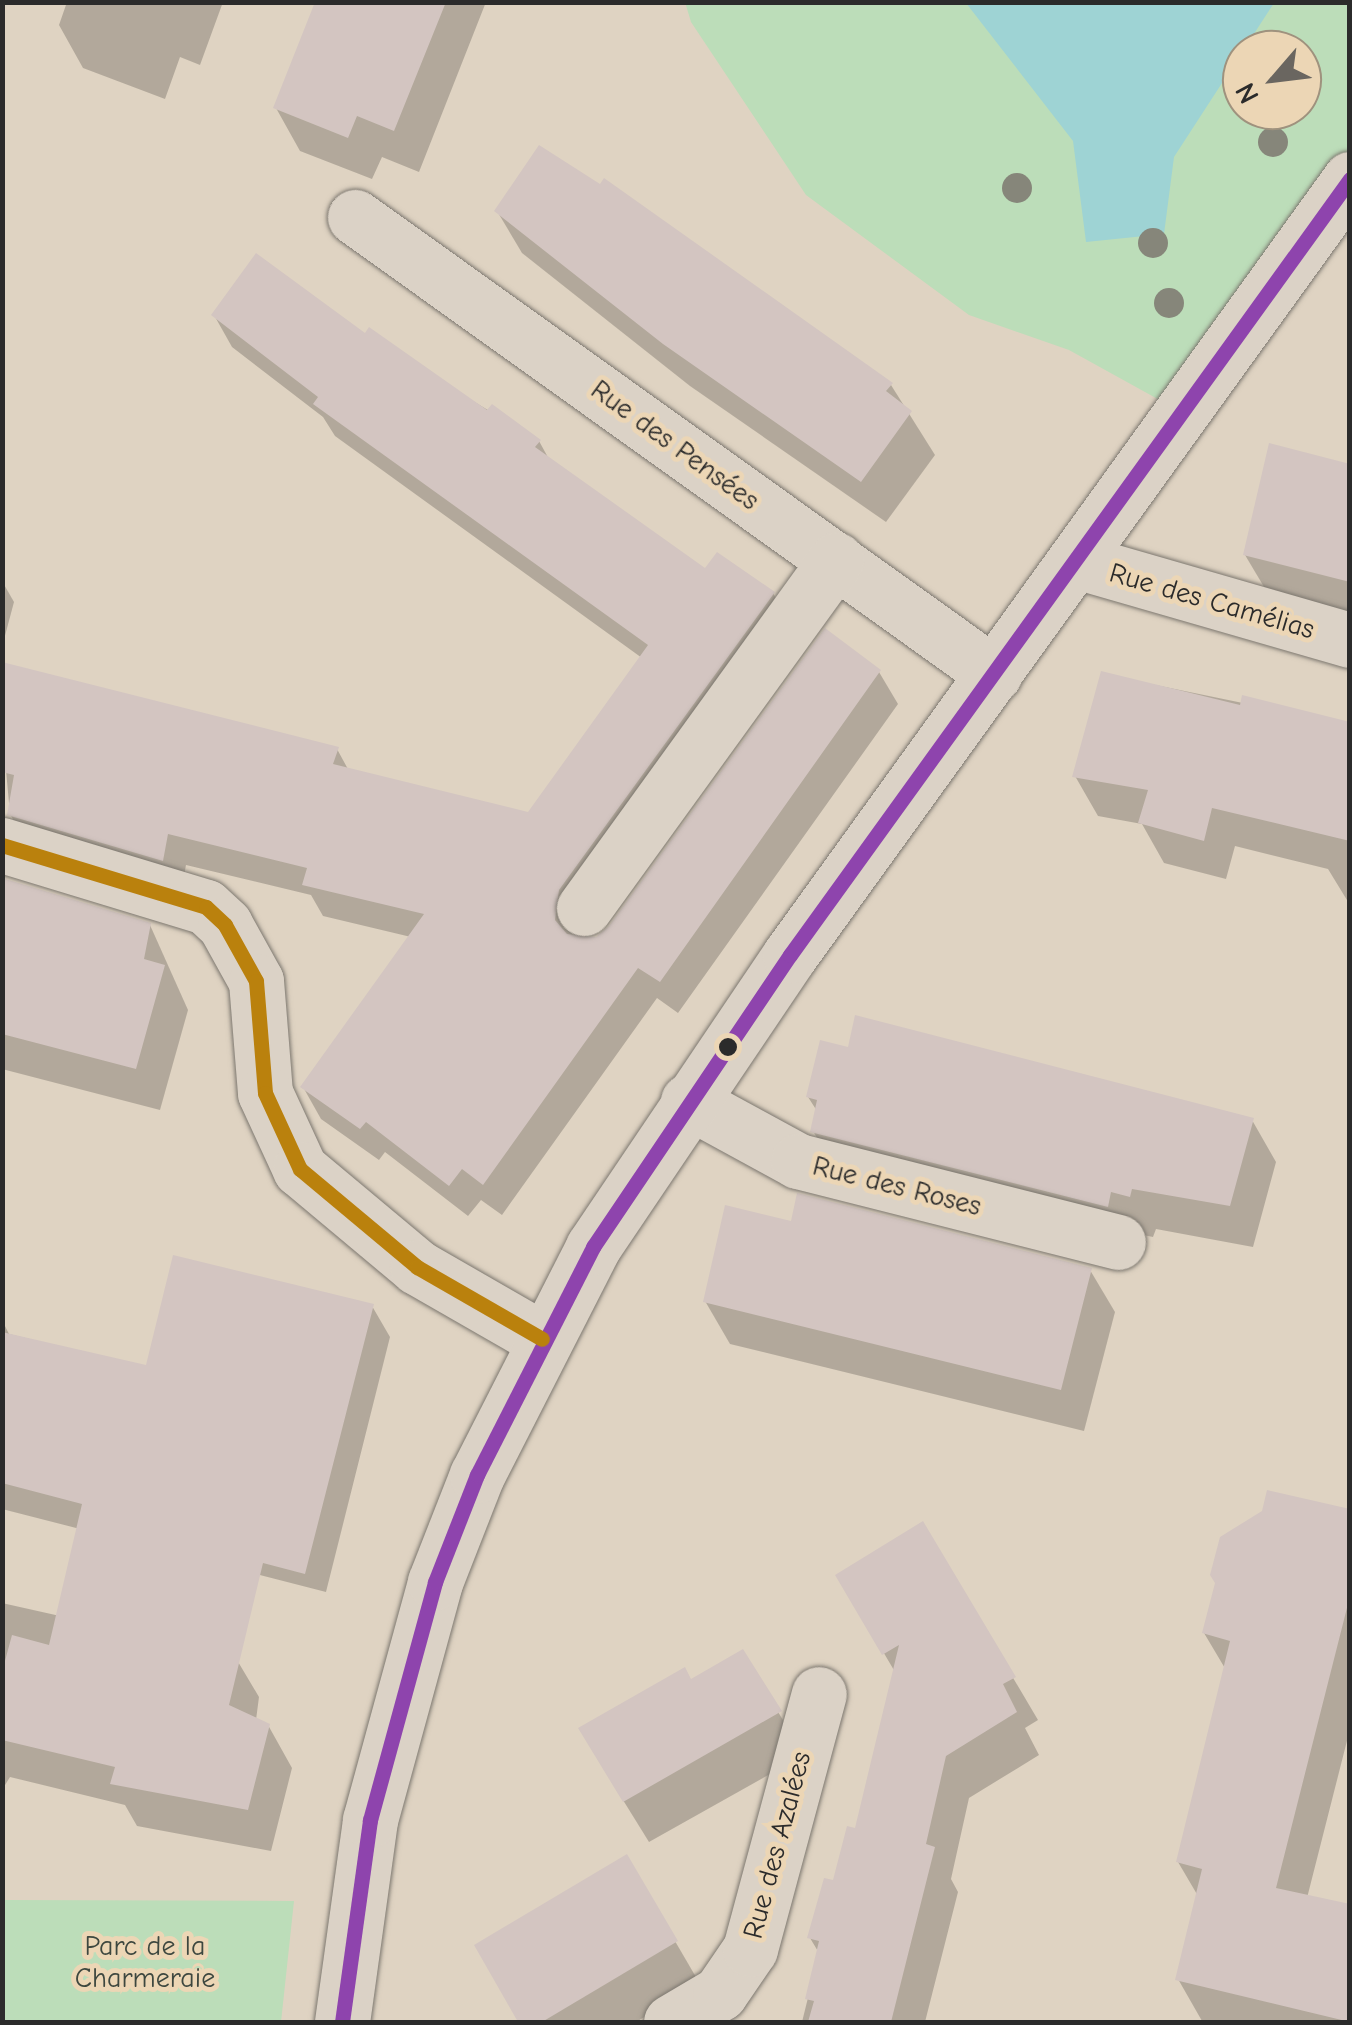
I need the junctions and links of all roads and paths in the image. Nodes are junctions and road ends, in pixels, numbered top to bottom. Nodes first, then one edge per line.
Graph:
1 (1350, 179) edge
2 (355, 217) dead end
3 (836, 560) junction
4 (1076, 561) junction
5 (1350, 640) edge
6 (994, 674) junction
7 (2, 845) edge
8 (584, 908) dead end
9 (688, 1101) junction
10 (1118, 1242) dead end
11 (542, 1339) junction
12 (819, 1694) dead end
13 (342, 2022) edge
14 (671, 2022) edge

1 - 4 street
2 - 3 street, Rue des Pensées
3 - 6 street, Rue des Pensées
3 - 8 street
4 - 5 street, Rue des Camélias
4 - 6 street
6 - 9 street
7 - 11 street
9 - 10 street, Rue des Roses
9 - 11 street
11 - 13 street
12 - 14 street, Rue des Azalées

